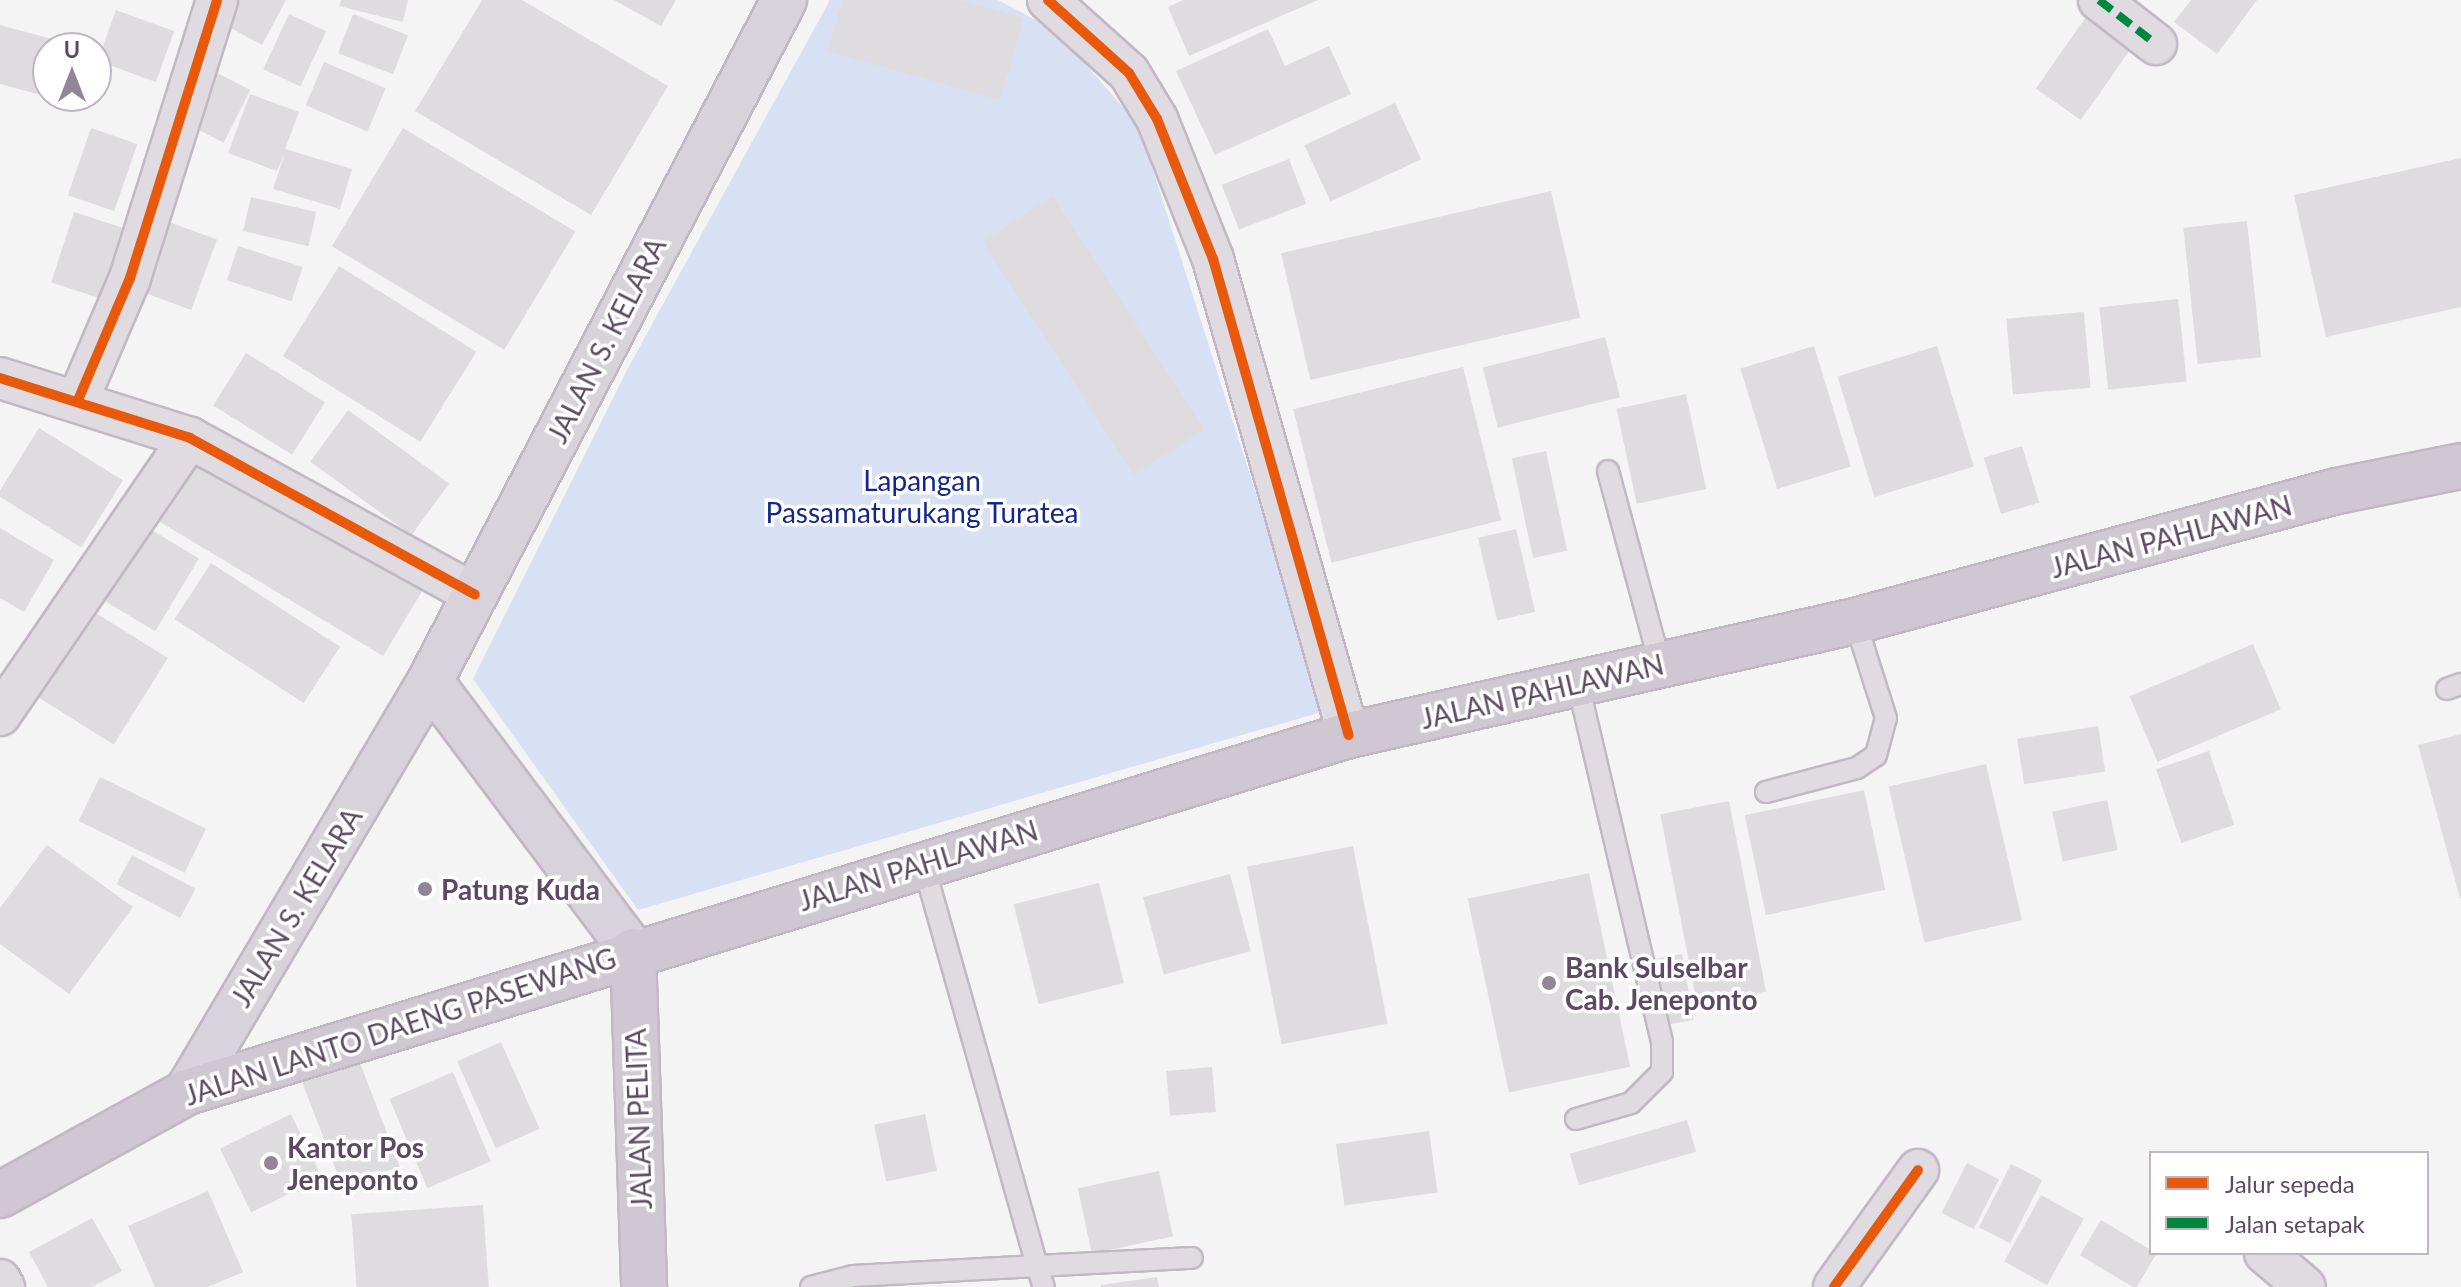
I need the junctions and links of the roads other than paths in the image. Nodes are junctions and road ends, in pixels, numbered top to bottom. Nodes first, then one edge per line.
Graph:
1 (217, 0) edge
2 (784, 0) edge
3 (1048, 0) edge
4 (2099, 0) edge
5 (2156, 44) dead end
6 (0, 378) edge
7 (78, 400) junction
8 (190, 438) junction
9 (2461, 466) edge
10 (1608, 471) dead end
11 (475, 595) junction
12 (1855, 621) junction
13 (1660, 664) junction
14 (430, 681) junction
15 (1579, 687) junction
16 (0, 715) edge
17 (1349, 735) junction
18 (1766, 792) dead end
19 (923, 863) junction
20 (633, 951) junction
21 (187, 1092) junction
22 (1576, 1119) dead end
23 (1918, 1170) dead end
24 (0, 1195) edge
25 (2267, 1255) edge
26 (1192, 1258) dead end
27 (1037, 1266) junction
28 (0, 1280) edge
29 (4, 1287) edge
30 (644, 1287) edge
31 (811, 1287) edge
32 (1044, 1287) edge
33 (1834, 1287) edge
34 (2305, 1287) edge

1 - 7 street
2 - 11 main road, JALAN S. KELARA
3 - 17 street
4 - 5 street
6 - 7 street
7 - 8 street
8 - 11 street
8 - 16 street
9 - 12 highway, JALAN PAHLAWAN
10 - 13 lane
11 - 14 main road, JALAN S. KELARA
12 - 13 highway, JALAN PAHLAWAN
12 - 18 lane
13 - 15 highway, JALAN PAHLAWAN
14 - 20 main road
14 - 21 main road, JALAN S. KELARA
15 - 17 highway, JALAN PAHLAWAN
15 - 22 lane
17 - 19 highway, JALAN PAHLAWAN
19 - 20 highway, JALAN PAHLAWAN
19 - 27 lane
20 - 21 highway, JALAN LANTO DAENG PASEWANG
20 - 30 highway, JALAN PELITA
21 - 24 highway, JALAN LANTO DAENG PASEWANG
23 - 33 street
25 - 34 street
26 - 27 lane
27 - 31 lane
27 - 32 lane
28 - 29 street

